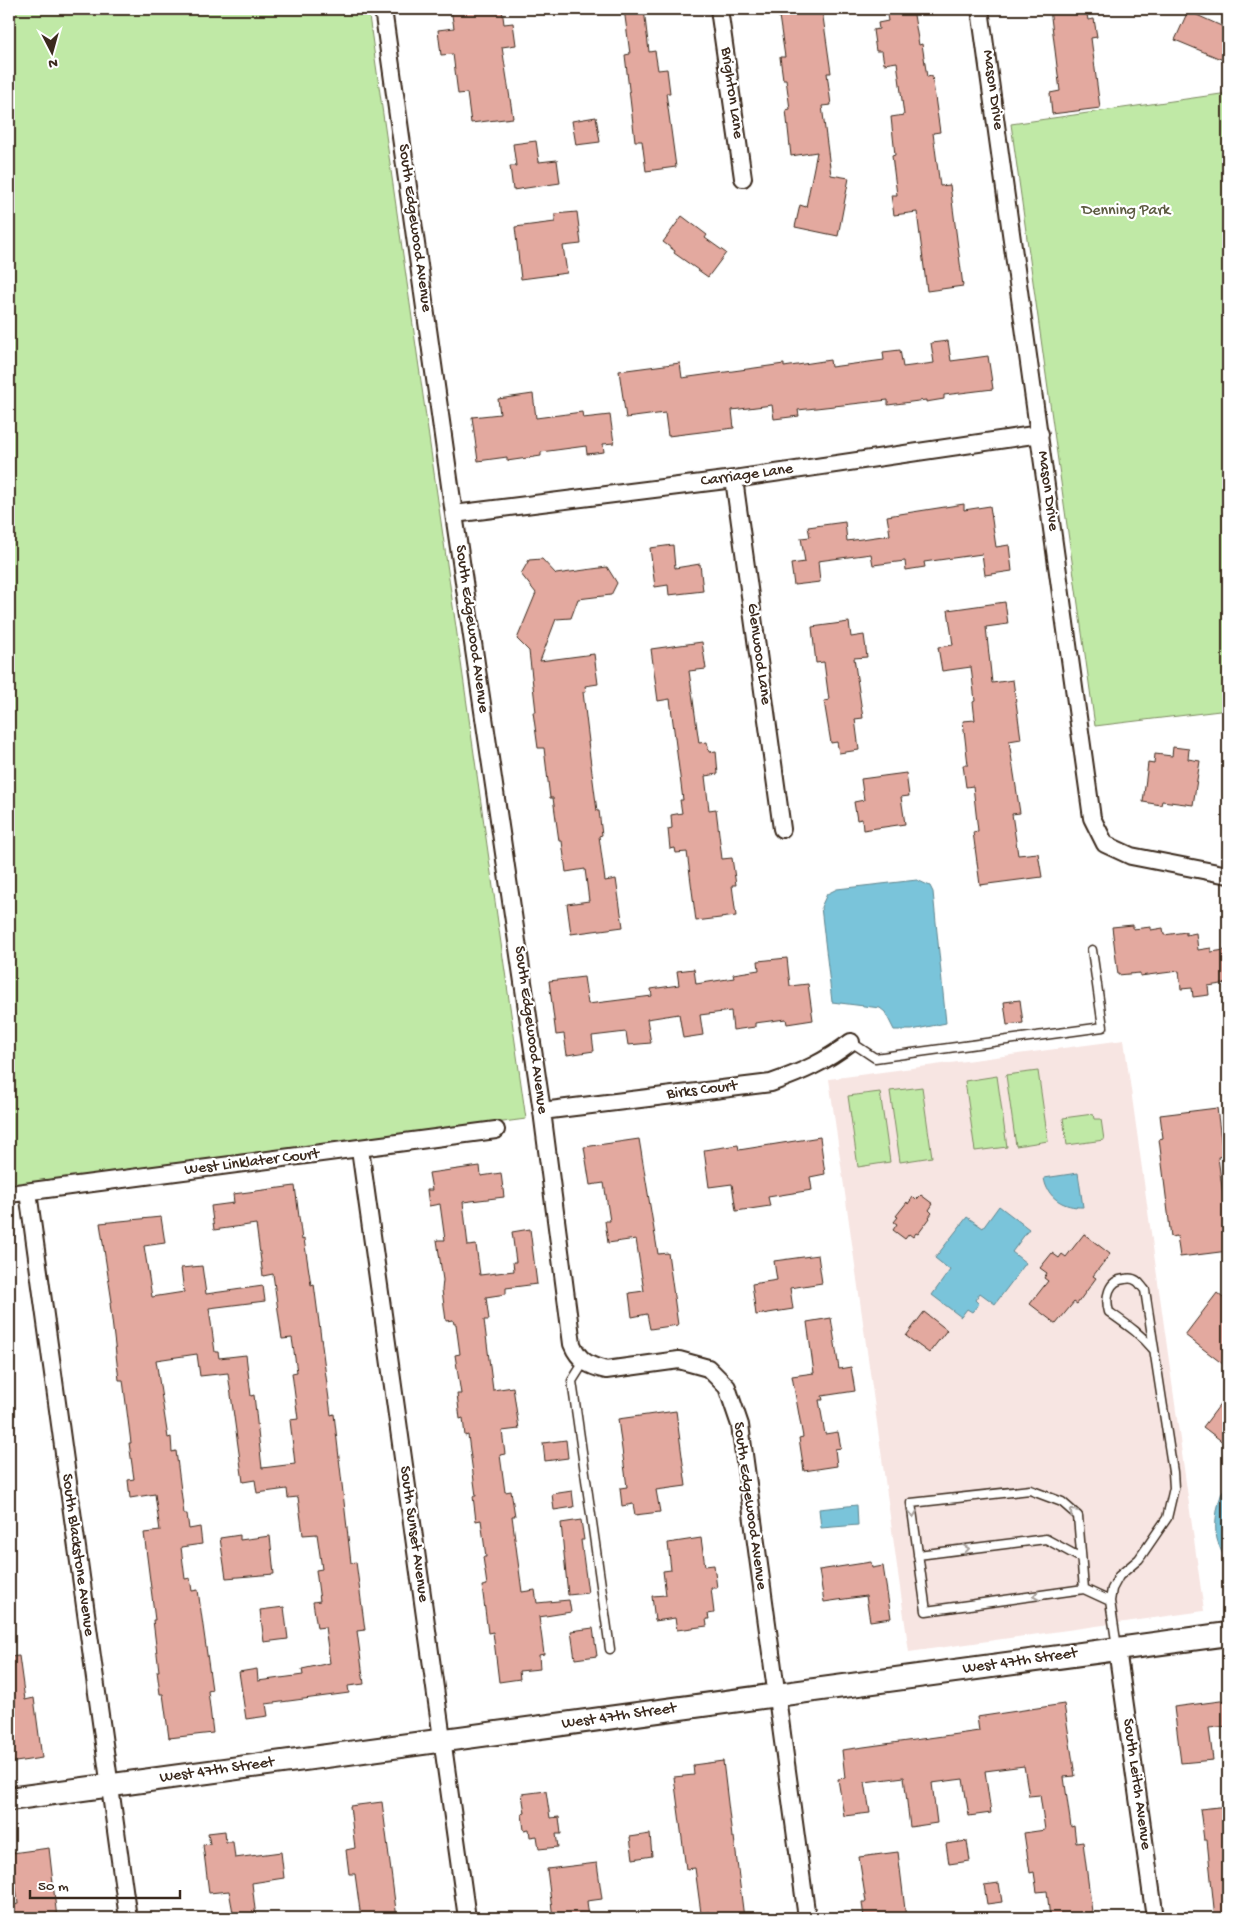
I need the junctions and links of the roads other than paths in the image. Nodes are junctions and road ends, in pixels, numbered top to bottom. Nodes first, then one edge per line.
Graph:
1 (384, 9) edge
2 (719, 9) edge
3 (980, 9) edge
4 (743, 178) dead end
5 (1040, 434) junction
6 (734, 479) junction
7 (454, 514) junction
8 (782, 829) dead end
9 (1228, 874) edge
10 (1092, 950) dead end
11 (851, 1042) joint
12 (542, 1112) junction
13 (496, 1130) dead end
14 (360, 1149) junction
15 (28, 1192) junction
16 (9, 1194) edge
17 (1154, 1350) junction
18 (584, 1362) junction
19 (918, 1556) junction
20 (1081, 1558) junction
21 (1084, 1589) junction
22 (1110, 1601) junction
23 (1228, 1634) edge
24 (1117, 1649) junction
25 (610, 1650) dead end
26 (776, 1695) junction
27 (442, 1741) junction
28 (109, 1785) junction
29 (9, 1799) edge
30 (128, 1918) edge
31 (467, 1918) edge
32 (807, 1918) edge
33 (1155, 1918) edge

1 - 7 street, South Edgewood Avenue
2 - 4 street, Brighton Lane
3 - 5 street, Mason Drive
5 - 6 street, Carriage Lane
5 - 9 street, Mason Drive
6 - 7 street, Carriage Lane
6 - 8 street, Glenwood Lane
7 - 12 street, South Edgewood Avenue
10 - 11 lane
11 - 12 street, Birks Court
12 - 18 street, South Edgewood Avenue
13 - 14 street, West Linklater Court
14 - 15 street, West Linklater Court
14 - 27 street, South Sunset Avenue
15 - 16 street, West Linklater Court
15 - 28 street, South Blackstone Avenue
17 - 17 lane
17 - 22 lane
18 - 25 lane
18 - 26 street, South Edgewood Avenue
19 -> 20 lane
20 -> 19 lane
21 -> 19 lane
20 - 21 lane
21 - 22 lane
22 - 24 lane
23 - 24 main road, West 47th Street
24 - 26 main road, West 47th Street
24 - 33 street, South Leitch Avenue
26 - 27 main road, West 47th Street
26 - 32 street, South Edgewood Avenue
27 - 28 main road, West 47th Street
27 - 31 street, South Sunset Avenue
28 - 29 main road, West 47th Street
28 - 30 street, South Blackstone Avenue

